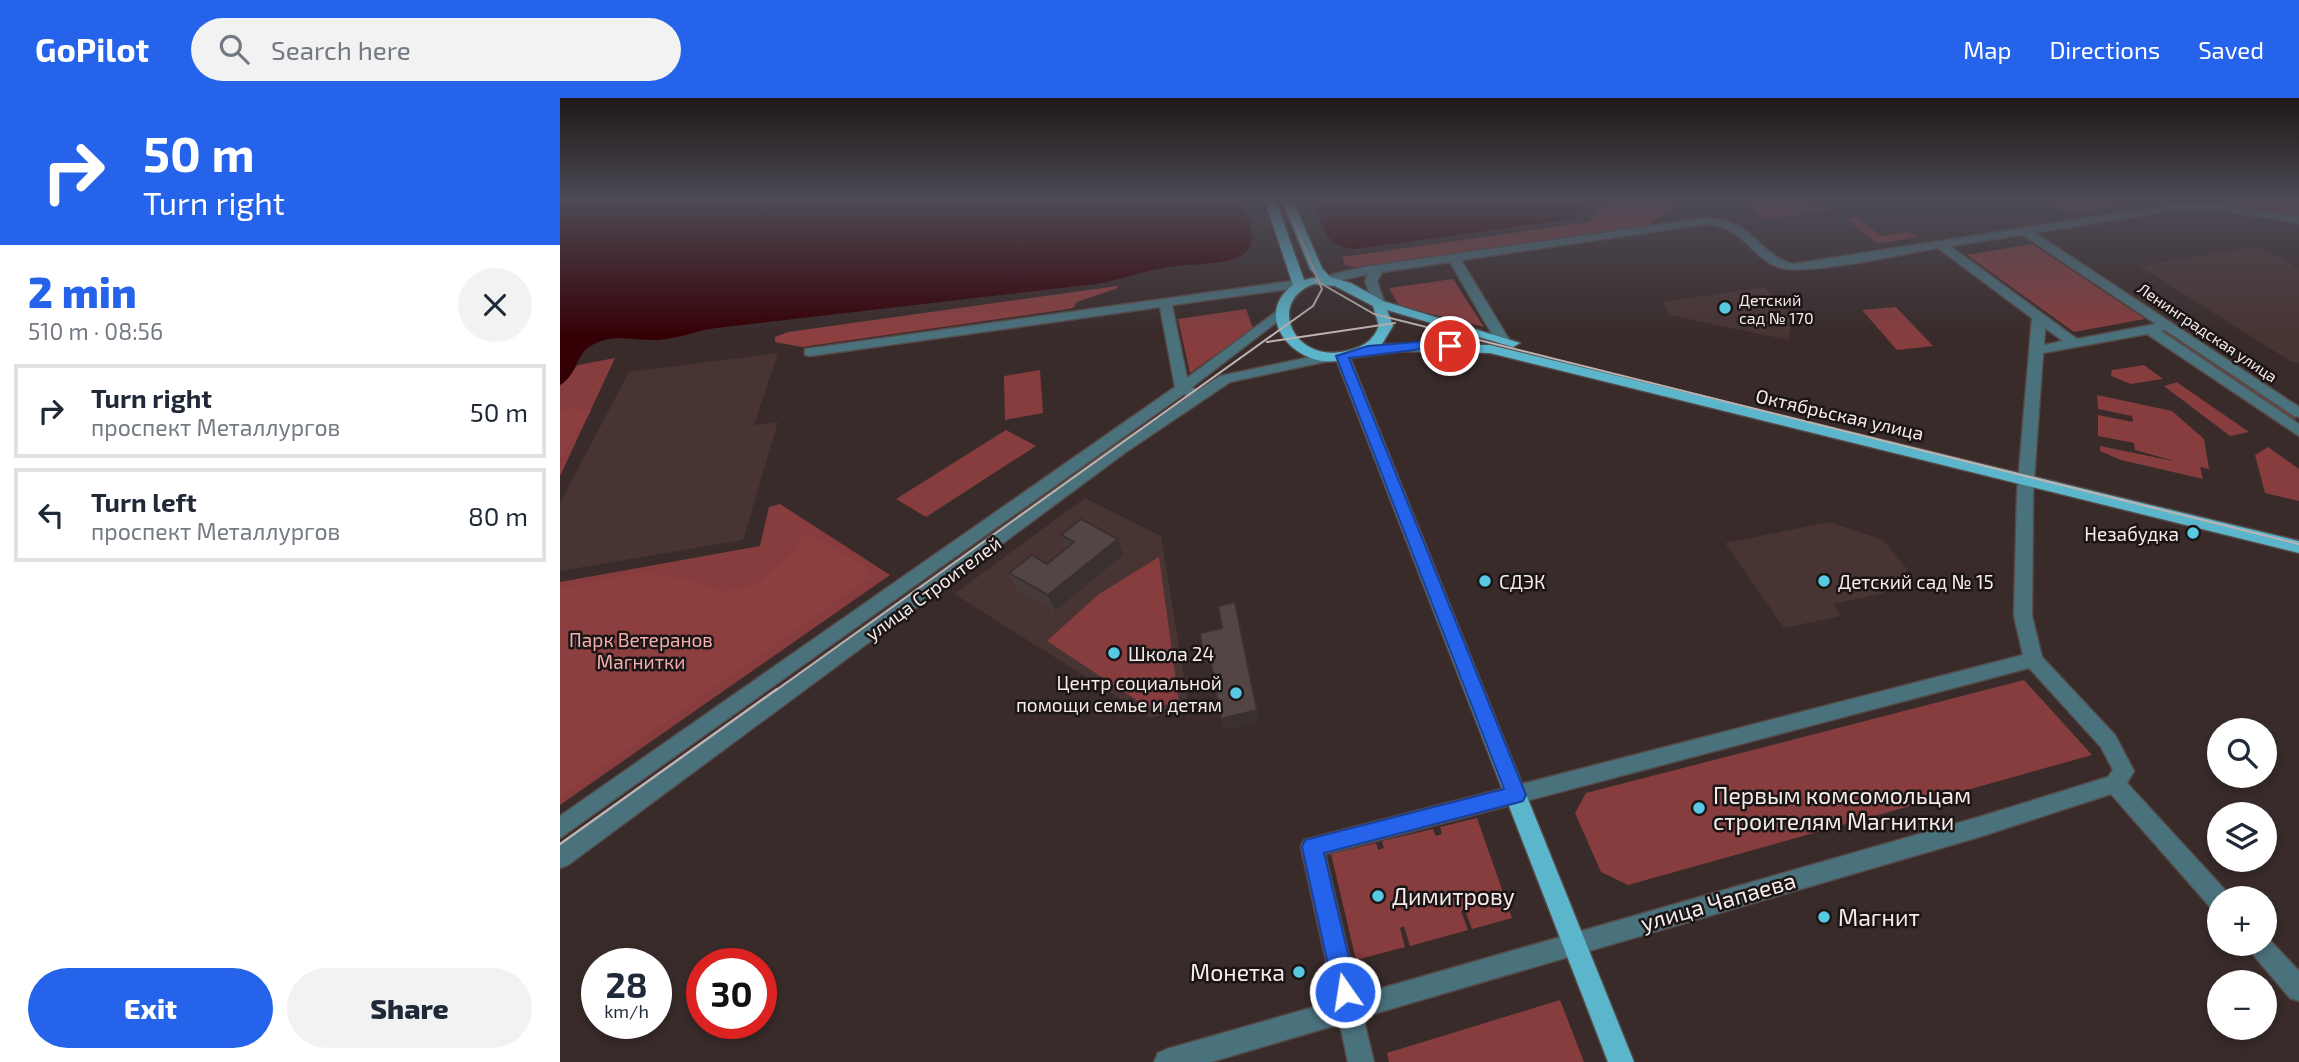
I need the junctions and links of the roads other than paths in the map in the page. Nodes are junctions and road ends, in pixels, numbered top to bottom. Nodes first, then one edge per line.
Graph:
1 (1286, 246) edge
2 (1306, 246) edge
3 (1537, 246) edge
4 (1759, 246) edge
5 (1934, 246) edge
6 (1942, 246) edge
7 (2047, 246) edge
8 (1454, 258) junction
9 (1377, 269) junction
10 (1326, 280) junction
11 (1299, 284) junction
12 (1166, 301) junction
13 (1379, 304) junction
14 (1281, 312) junction
15 (2039, 317) junction
16 (2168, 326) junction
17 (2149, 330) junction
18 (1503, 341) junction
19 (2074, 343) junction
20 (2037, 349) junction
21 (1368, 350) junction
22 (810, 352) dead end
23 (1342, 356) junction
24 (1324, 358) junction
25 (1182, 388) junction
26 (1200, 396) junction
27 (2299, 413) edge
28 (2299, 431) edge
29 (2026, 474) junction
30 (2299, 534) edge
31 (2299, 547) edge
32 (2033, 660) junction
33 (2115, 784) junction
34 (1516, 795) junction
35 (560, 828) edge
36 (560, 858) edge
37 (2207, 887) edge
38 (1574, 942) junction
39 (2270, 956) edge
40 (2299, 989) edge
41 (1349, 1008) junction
42 (1167, 1062) edge
43 (1361, 1062) edge
44 (1621, 1062) edge

1 - 11 main road
2 - 10 main road
3 - 8 street
4 - 5 street
6 - 15 street
7 - 16 street, Ленинградская улица
8 - 9 street
8 - 18 street
9 - 10 street
9 - 13 street
10 - 11 main road
10 - 13 main road
11 - 12 street
11 - 14 main road
12 - 22 street
12 - 25 street
13 - 18 main road, Октябрьская улица
13 - 21 main road
14 - 24 main road
14 - 25 street, улица Строителей
15 - 19 street
15 - 20 street
16 - 17 street
16 - 27 street, Ленинградская улица
17 - 19 street
17 - 28 street, Ленинградская улица
18 - 29 main road, Октябрьская улица
19 - 20 street
20 - 29 street
21 - 23 main road
21 - 29 main road, Октябрьская улица
23 - 24 main road
23 - 34 main road
24 - 26 street, улица Строителей
25 - 26 street
25 - 35 street, улица Строителей
26 - 36 street, улица Строителей
29 - 30 main road, Октябрьская улица
29 - 31 main road, Октябрьская улица
29 - 32 street
32 - 33 street
32 - 34 street
33 - 37 street
33 - 38 street, улица Чапаева
34 - 38 main road
34 - 41 street
38 - 41 street, улица Чапаева
38 - 44 main road
39 - 40 street
41 - 42 street, улица Чапаева
41 - 43 street

